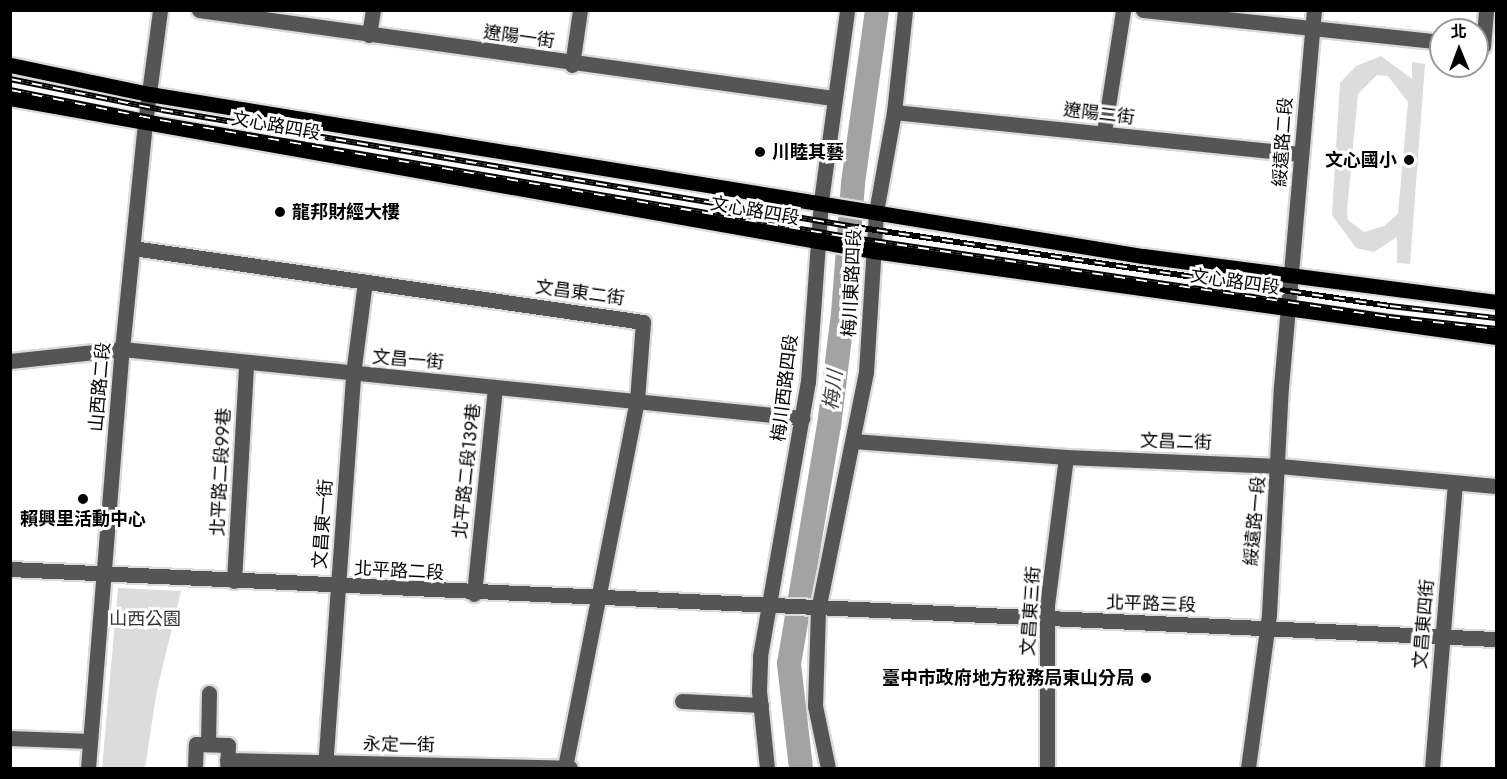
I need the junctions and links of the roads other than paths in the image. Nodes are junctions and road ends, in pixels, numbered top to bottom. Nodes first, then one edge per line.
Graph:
1 (160, 10) edge
2 (199, 10) edge
3 (373, 10) edge
4 (580, 10) edge
5 (847, 10) edge
6 (905, 10) edge
7 (1123, 10) edge
8 (1143, 10) edge
9 (1314, 10) edge
10 (1313, 28) junction
11 (369, 35) junction
12 (1429, 41) edge
13 (573, 64) junction
14 (10, 65) edge
15 (149, 94) junction
16 (10, 98) edge
17 (833, 98) junction
18 (894, 112) junction
19 (145, 123) junction
20 (1104, 132) junction
21 (1300, 154) junction
22 (821, 201) junction
23 (876, 212) junction
24 (818, 242) junction
25 (133, 248) junction
26 (873, 250) junction
27 (1292, 276) junction
28 (365, 282) junction
29 (1497, 302) edge
30 (1289, 309) junction
31 (1497, 337) edge
32 (122, 349) junction
33 (10, 362) edge
34 (246, 364) junction
35 (353, 374) junction
36 (495, 387) junction
37 (637, 400) junction
38 (803, 418) junction
39 (853, 441) junction
40 (1066, 457) junction
41 (1279, 466) junction
42 (1455, 483) junction
43 (1497, 486) edge
44 (10, 569) edge
45 (104, 573) junction
46 (234, 581) junction
47 (338, 587) junction
48 (474, 594) junction
49 (598, 600) junction
50 (766, 608) junction
51 (812, 609) junction
52 (1047, 620) junction
53 (1268, 627) junction
54 (1443, 638) junction
55 (1497, 639) edge
56 (208, 693) dead end
57 (682, 701) dead end
58 (760, 705) junction
59 (10, 738) edge
60 (89, 741) junction
61 (208, 744) junction
62 (227, 764) edge
63 (325, 766) edge
64 (88, 768) edge
65 (195, 768) edge
66 (565, 768) edge
67 (570, 768) edge
68 (767, 768) edge
69 (828, 768) edge
70 (1047, 768) edge
71 (1248, 768) edge
72 (1432, 768) edge

1 - 15 street, 山西路二段
2 - 11 street, 遼陽一街
3 - 11 street
4 - 13 street
5 - 17 street, 梅川西路四段
6 - 18 street, 梅川東路四段
7 - 20 street
8 - 10 street
9 - 10 street, 綏遠路二段
10 - 12 street
10 - 21 street, 綏遠路二段
11 - 13 street, 遼陽一街
13 - 17 street, 遼陽一街
14 - 15 main road, 文心路四段
15 - 19 street, 山西路二段
15 - 22 main road, 文心路四段
16 - 19 main road, 文心路四段
17 - 22 street, 梅川西路四段
18 - 20 street, 遼陽二街
18 - 23 street, 梅川東路四段
19 - 24 main road, 文心路四段
19 - 25 street, 山西路二段
20 - 21 street, 遼陽二街
21 - 27 street, 綏遠路二段
22 - 23 main road, 文心路四段
22 - 24 street, 梅川西路四段
23 - 26 street, 梅川東路四段
23 - 27 main road, 文心路四段
24 - 26 main road, 文心路四段
24 - 38 street, 梅川西路四段
25 - 28 street, 文昌東二街
25 - 32 street, 山西路二段
26 - 30 main road, 文心路四段
26 - 39 street, 梅川東路四段
27 - 29 main road, 文心路四段
27 - 30 street, 綏遠路一段
28 - 35 street, 文昌東一街
28 - 37 street, 文昌東二街
30 - 31 main road, 文心路四段
30 - 41 street, 綏遠路一段
32 - 33 street, 文昌一街
32 - 34 street, 文昌一街
32 - 45 street, 山西路二段
34 - 35 street, 文昌一街
34 - 46 street, 北平路二段99巷
35 - 36 street, 文昌一街
35 - 47 street, 文昌東一街
36 - 37 street, 文昌一街
36 - 48 street, 北平路二段139巷
37 - 38 street, 文昌一街
37 - 49 street, 文昌東二街
38 - 50 street, 梅川西路四段
39 - 40 street, 文昌二街
39 - 51 street, 梅川東路四段
40 - 41 street, 文昌二街
40 - 52 street, 文昌東三街
41 - 42 street, 文昌二街
41 - 53 street, 綏遠路一段
42 - 43 street, 文昌二街
42 - 54 street, 文昌東四街
44 - 45 street, 北平路二段
45 - 46 street, 北平路二段
45 - 60 street, 山西路二段
46 - 47 street, 北平路二段
47 - 48 street, 北平路二段
47 - 63 street, 文昌東一街
48 - 49 street, 北平路二段
49 - 50 street, 北平路二段
49 - 66 street, 文昌東二街
50 - 51 street, 北平路二段
50 - 58 street, 梅川西路四段
51 - 52 street, 北平路三段
51 - 69 street, 梅川東路四段
52 - 53 street, 北平路三段
52 - 70 street, 文昌東三街
53 - 54 street, 北平路三段
53 - 71 street, 綏遠路一段
54 - 55 street, 北平路三段
54 - 72 street, 文昌東四街
56 - 61 street
57 - 58 street
58 - 68 street, 梅川西路四段
59 - 60 street
60 - 64 street, 山西路二段
61 - 62 street, 永定一街
61 - 65 street
62 - 63 street, 永定一街
63 - 66 street, 永定一街
66 - 67 street, 永定一街

